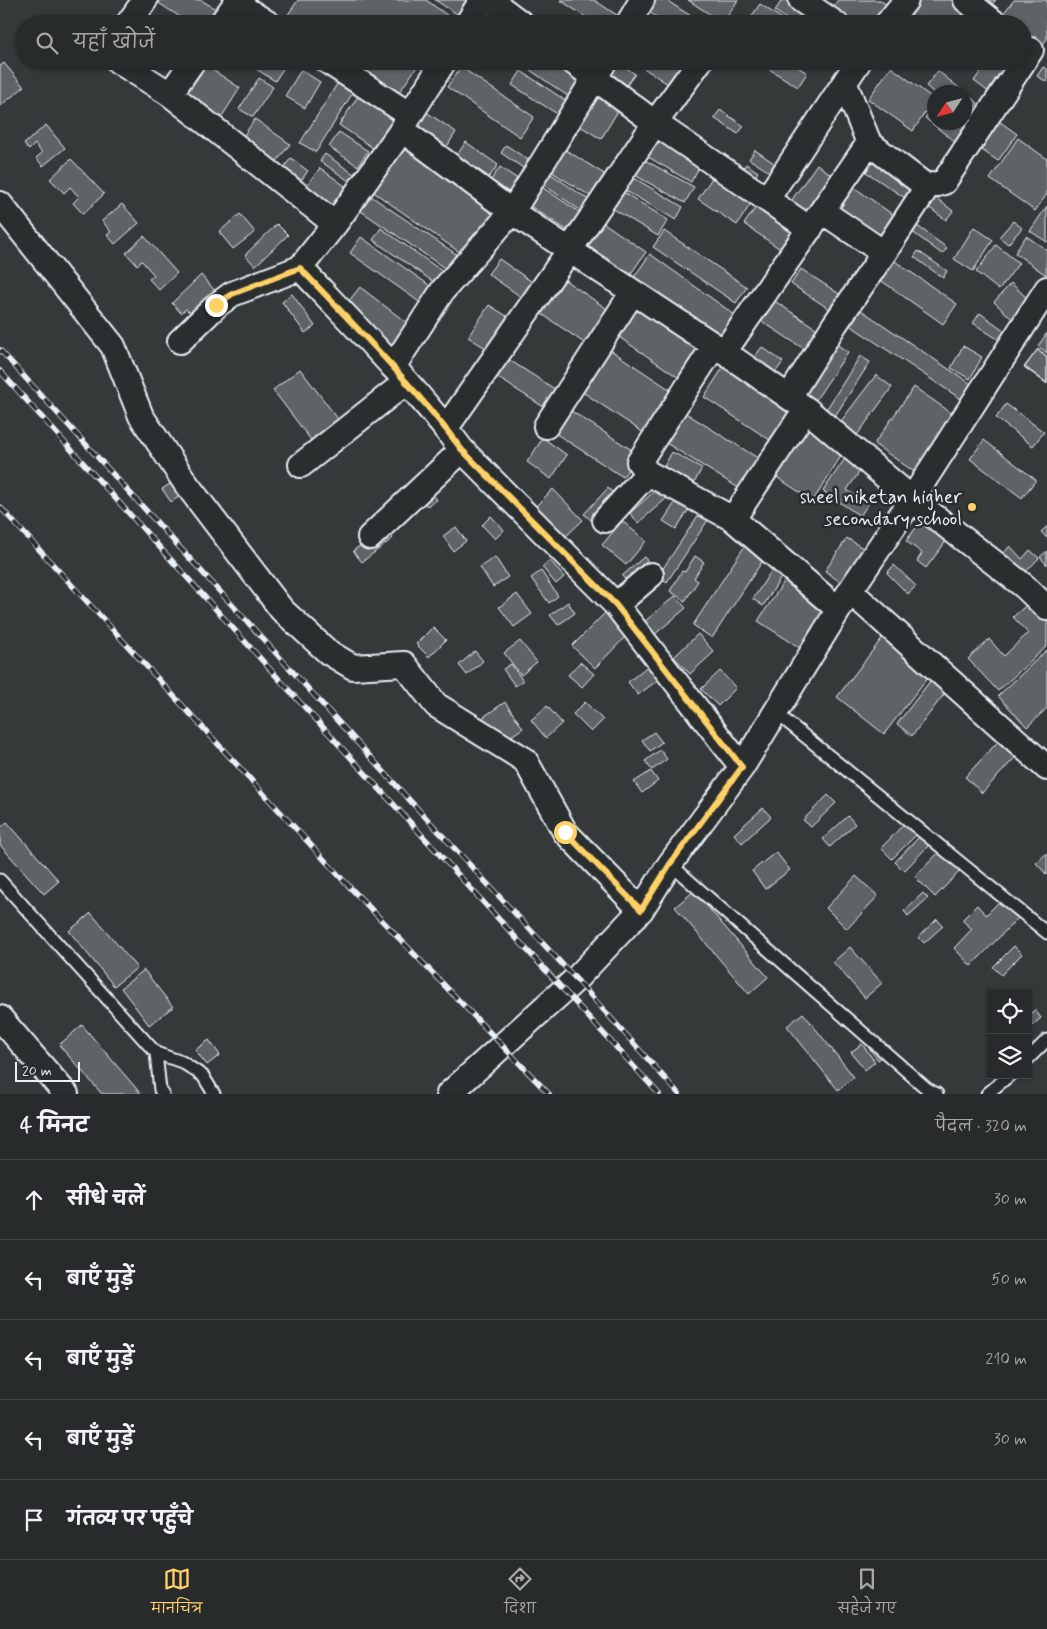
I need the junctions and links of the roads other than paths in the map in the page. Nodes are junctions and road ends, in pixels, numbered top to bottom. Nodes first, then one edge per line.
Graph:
1 (145, 0) edge
2 (482, 0) edge
3 (490, 0) edge
4 (642, 0) edge
5 (801, 0) edge
6 (906, 0) edge
7 (966, 0) edge
8 (237, 1) edge
9 (134, 15) edge
10 (227, 15) edge
11 (256, 15) edge
12 (473, 15) edge
13 (510, 15) edge
14 (633, 15) edge
15 (823, 15) edge
16 (894, 15) edge
17 (985, 15) edge
18 (132, 70) edge
19 (187, 70) edge
20 (338, 70) edge
21 (438, 70) edge
22 (600, 70) edge
23 (693, 70) edge
24 (854, 70) edge
25 (1022, 70) edge
26 (845, 84) junction
27 (170, 94) junction
28 (406, 123) junction
29 (655, 123) junction
30 (870, 143) junction
31 (927, 187) junction
32 (767, 199) junction
33 (0, 204) edge
34 (512, 212) junction
35 (816, 220) junction
36 (335, 224) junction
37 (569, 251) junction
38 (884, 254) junction
39 (300, 268) junction
40 (1047, 289) edge
41 (633, 292) junction
42 (180, 341) dead end
43 (719, 349) junction
44 (400, 374) junction
45 (798, 403) junction
46 (546, 426) dead end
47 (446, 428) junction
48 (462, 450) junction
49 (301, 465) dead end
50 (648, 473) junction
51 (912, 499) junction
52 (733, 519) junction
53 (605, 520) dead end
54 (370, 537) dead end
55 (651, 575) dead end
56 (844, 600) junction
57 (616, 605) junction
58 (1047, 608) edge
59 (775, 712) junction
60 (1043, 756) edge
61 (742, 767) junction
62 (670, 864) junction
63 (0, 880) edge
64 (641, 910) junction
65 (1047, 933) edge
66 (0, 1018) edge
67 (1047, 1040) edge
68 (156, 1053) junction
69 (1032, 1055) edge
70 (1005, 1079) edge
71 (66, 1094) edge
72 (162, 1094) edge
73 (214, 1094) edge
74 (449, 1094) edge
75 (937, 1094) edge
76 (987, 1094) edge

1 - 9 street
2 - 12 street
3 - 13 street
4 - 14 street
5 - 15 street
6 - 16 street
7 - 17 street
8 - 10 street
8 - 11 street
18 - 27 street
19 - 27 street
20 - 28 street
21 - 28 street
22 - 29 street
22 - 34 street
23 - 29 street
24 - 26 street
25 - 31 street
26 - 30 street
26 - 32 street
27 - 36 street
28 - 34 street
28 - 36 street
29 - 32 street
29 - 37 street
30 - 31 street
30 - 35 street
31 - 38 street
32 - 35 street
33 - 64 street
34 - 37 street
34 - 44 street
35 - 38 street
35 - 43 street
36 - 39 street
37 - 41 street
37 - 47 street
38 - 45 street
39 - 42 street
39 - 44 street
40 - 51 street
41 - 43 street
41 - 46 street
43 - 45 street
43 - 50 street
44 - 47 street
44 - 49 street
45 - 51 street
45 - 52 street
47 - 48 street
48 - 54 street
48 - 57 street
50 - 52 street
50 - 53 street
51 - 56 street
51 - 58 street
52 - 56 street
55 - 57 street
56 - 59 street
56 - 60 street
57 - 61 street
59 - 61 street
59 - 65 lane
61 - 62 street
62 - 64 street
62 - 75 lane
63 - 68 lane
64 - 74 street
66 - 71 street
67 - 69 lane
68 - 72 lane
68 - 73 lane
70 - 76 lane

